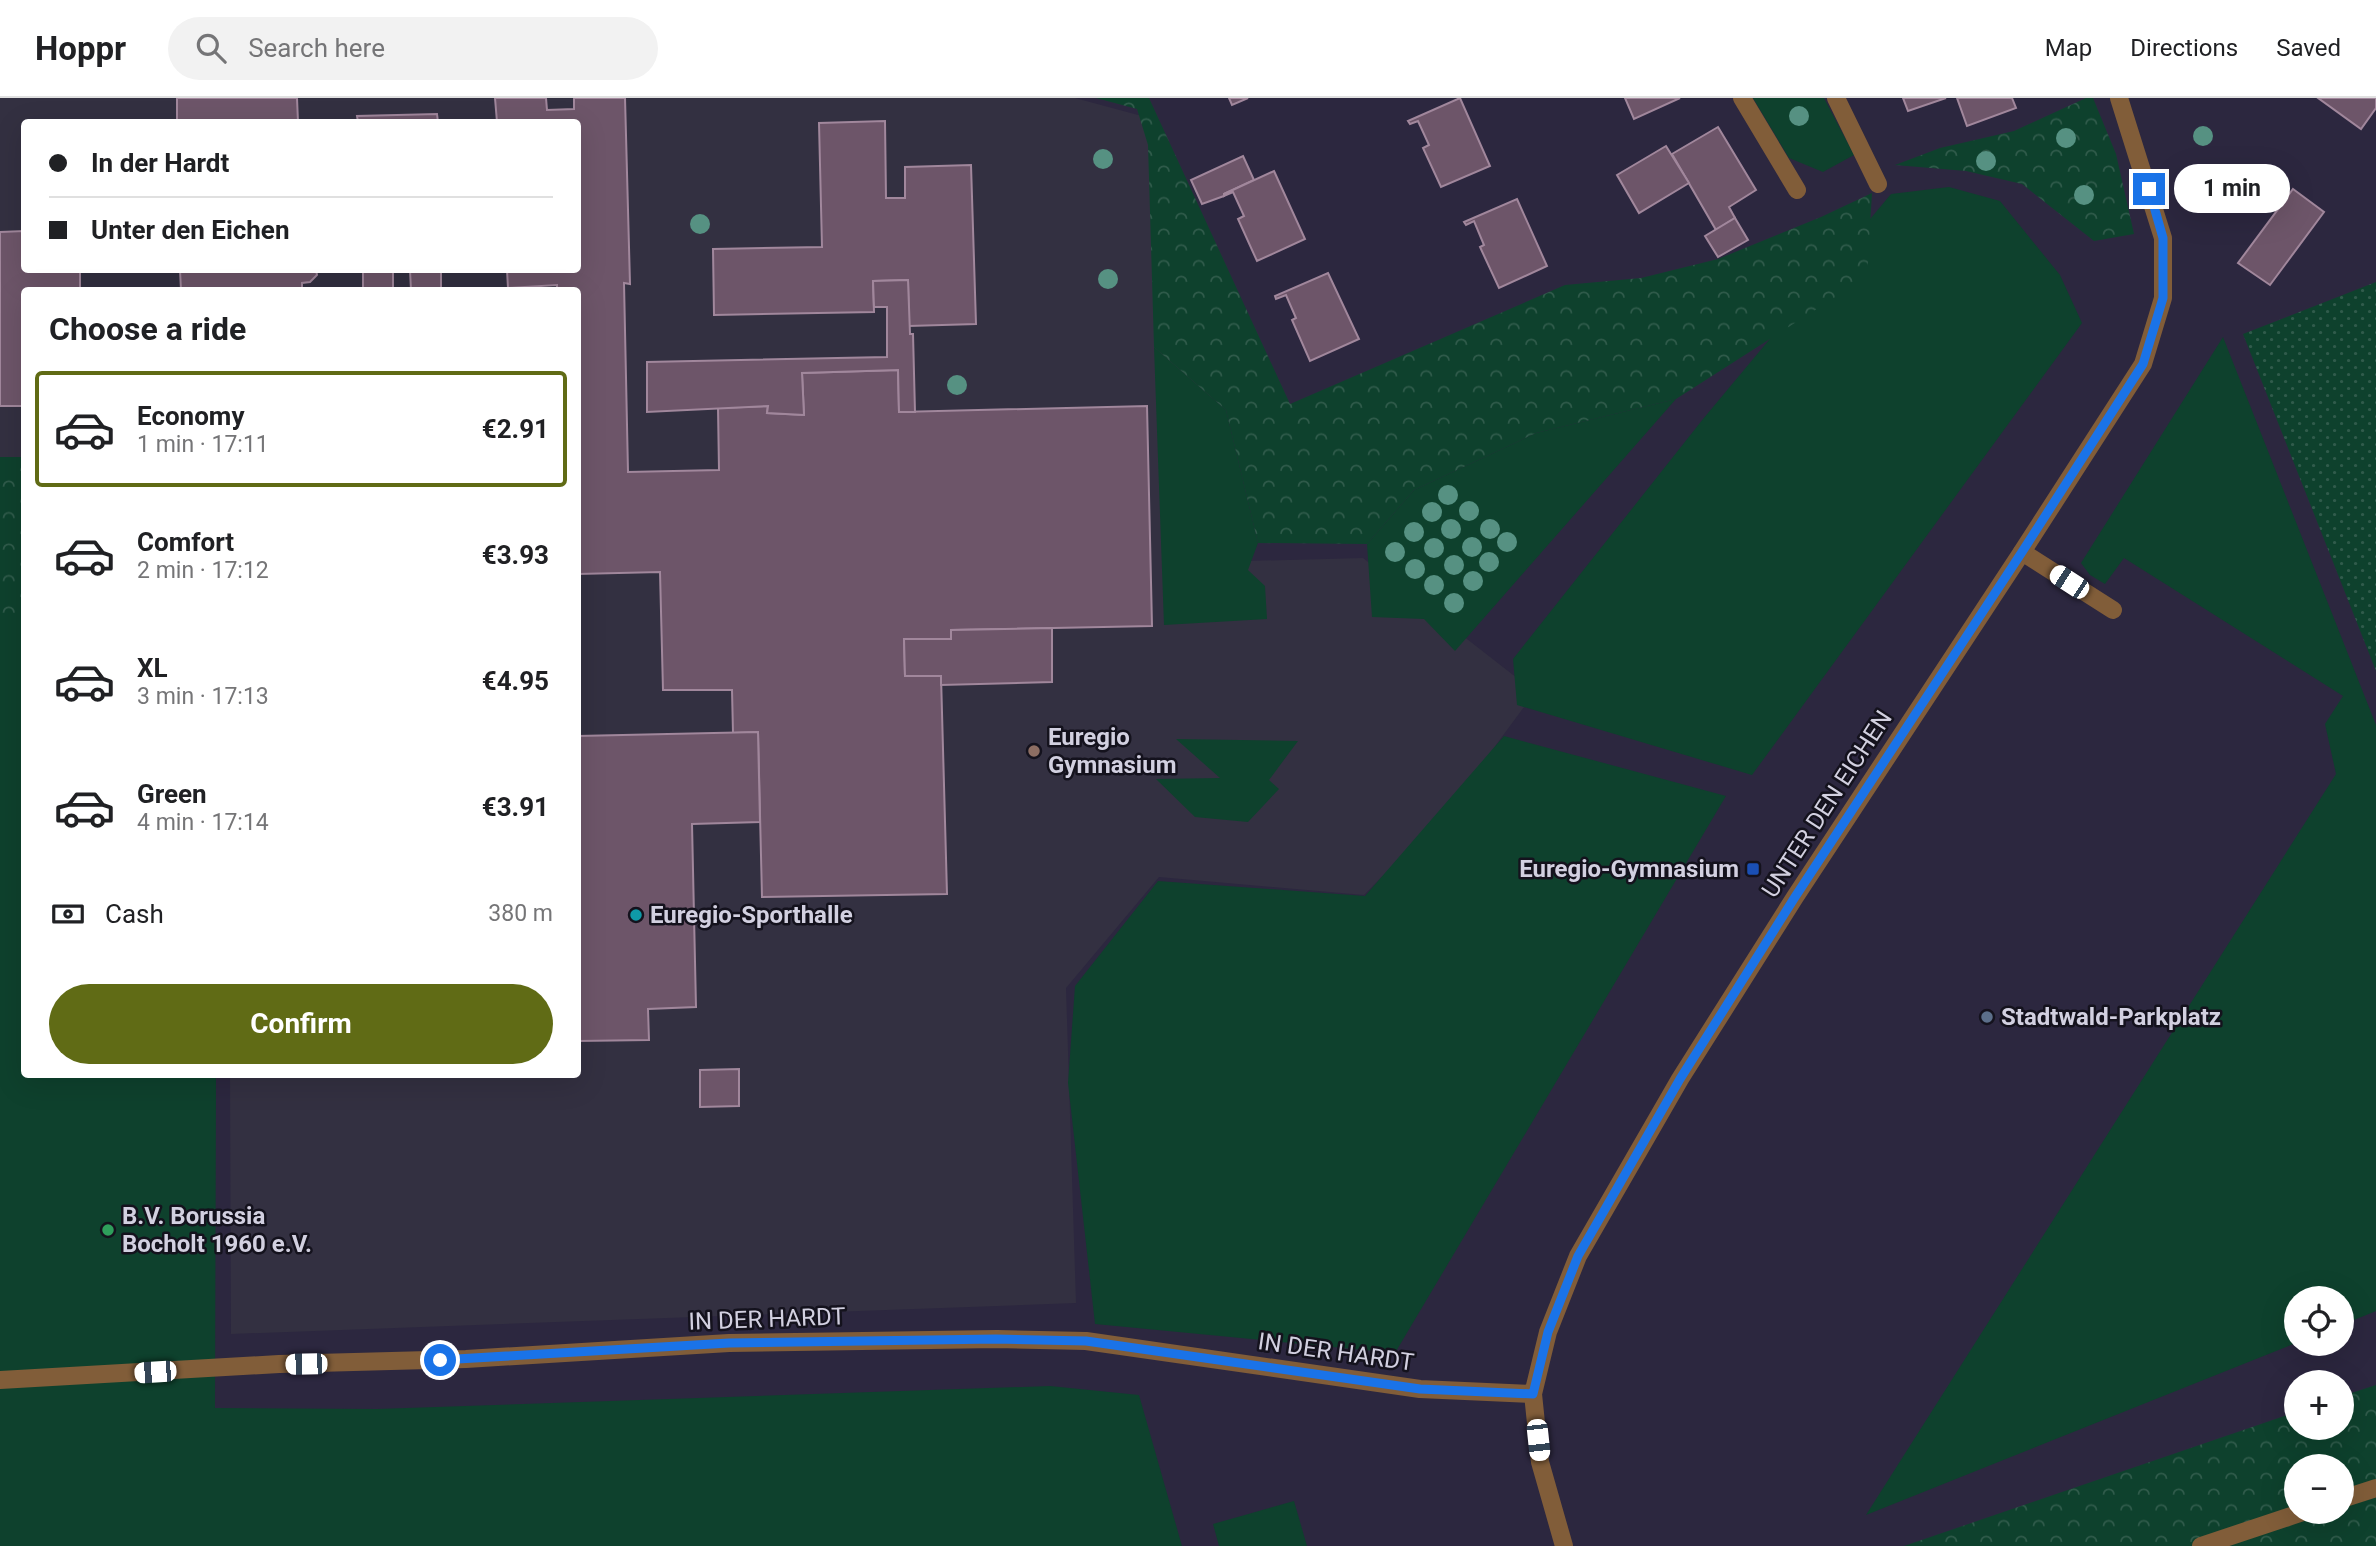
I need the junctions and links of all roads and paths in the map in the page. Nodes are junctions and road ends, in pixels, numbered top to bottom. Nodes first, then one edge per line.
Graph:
1 (1742, 98) edge
2 (1836, 98) edge
3 (2119, 98) edge
4 (1878, 184) dead end
5 (1797, 190) dead end
6 (2022, 552) junction
7 (2113, 610) dead end
8 (0, 1380) edge
9 (1533, 1394) junction
10 (2376, 1488) edge
11 (2354, 1495) edge
12 (2284, 1518) edge
13 (1564, 1546) edge
14 (2201, 1546) edge

1 - 5 street
2 - 4 street
3 - 6 street, UNTER DEN EICHEN
6 - 7 street
6 - 9 street, UNTER DEN EICHEN
8 - 9 street, IN DER HARDT
9 - 13 street, UNTER DEN EICHEN
10 - 11 street
12 - 14 street

